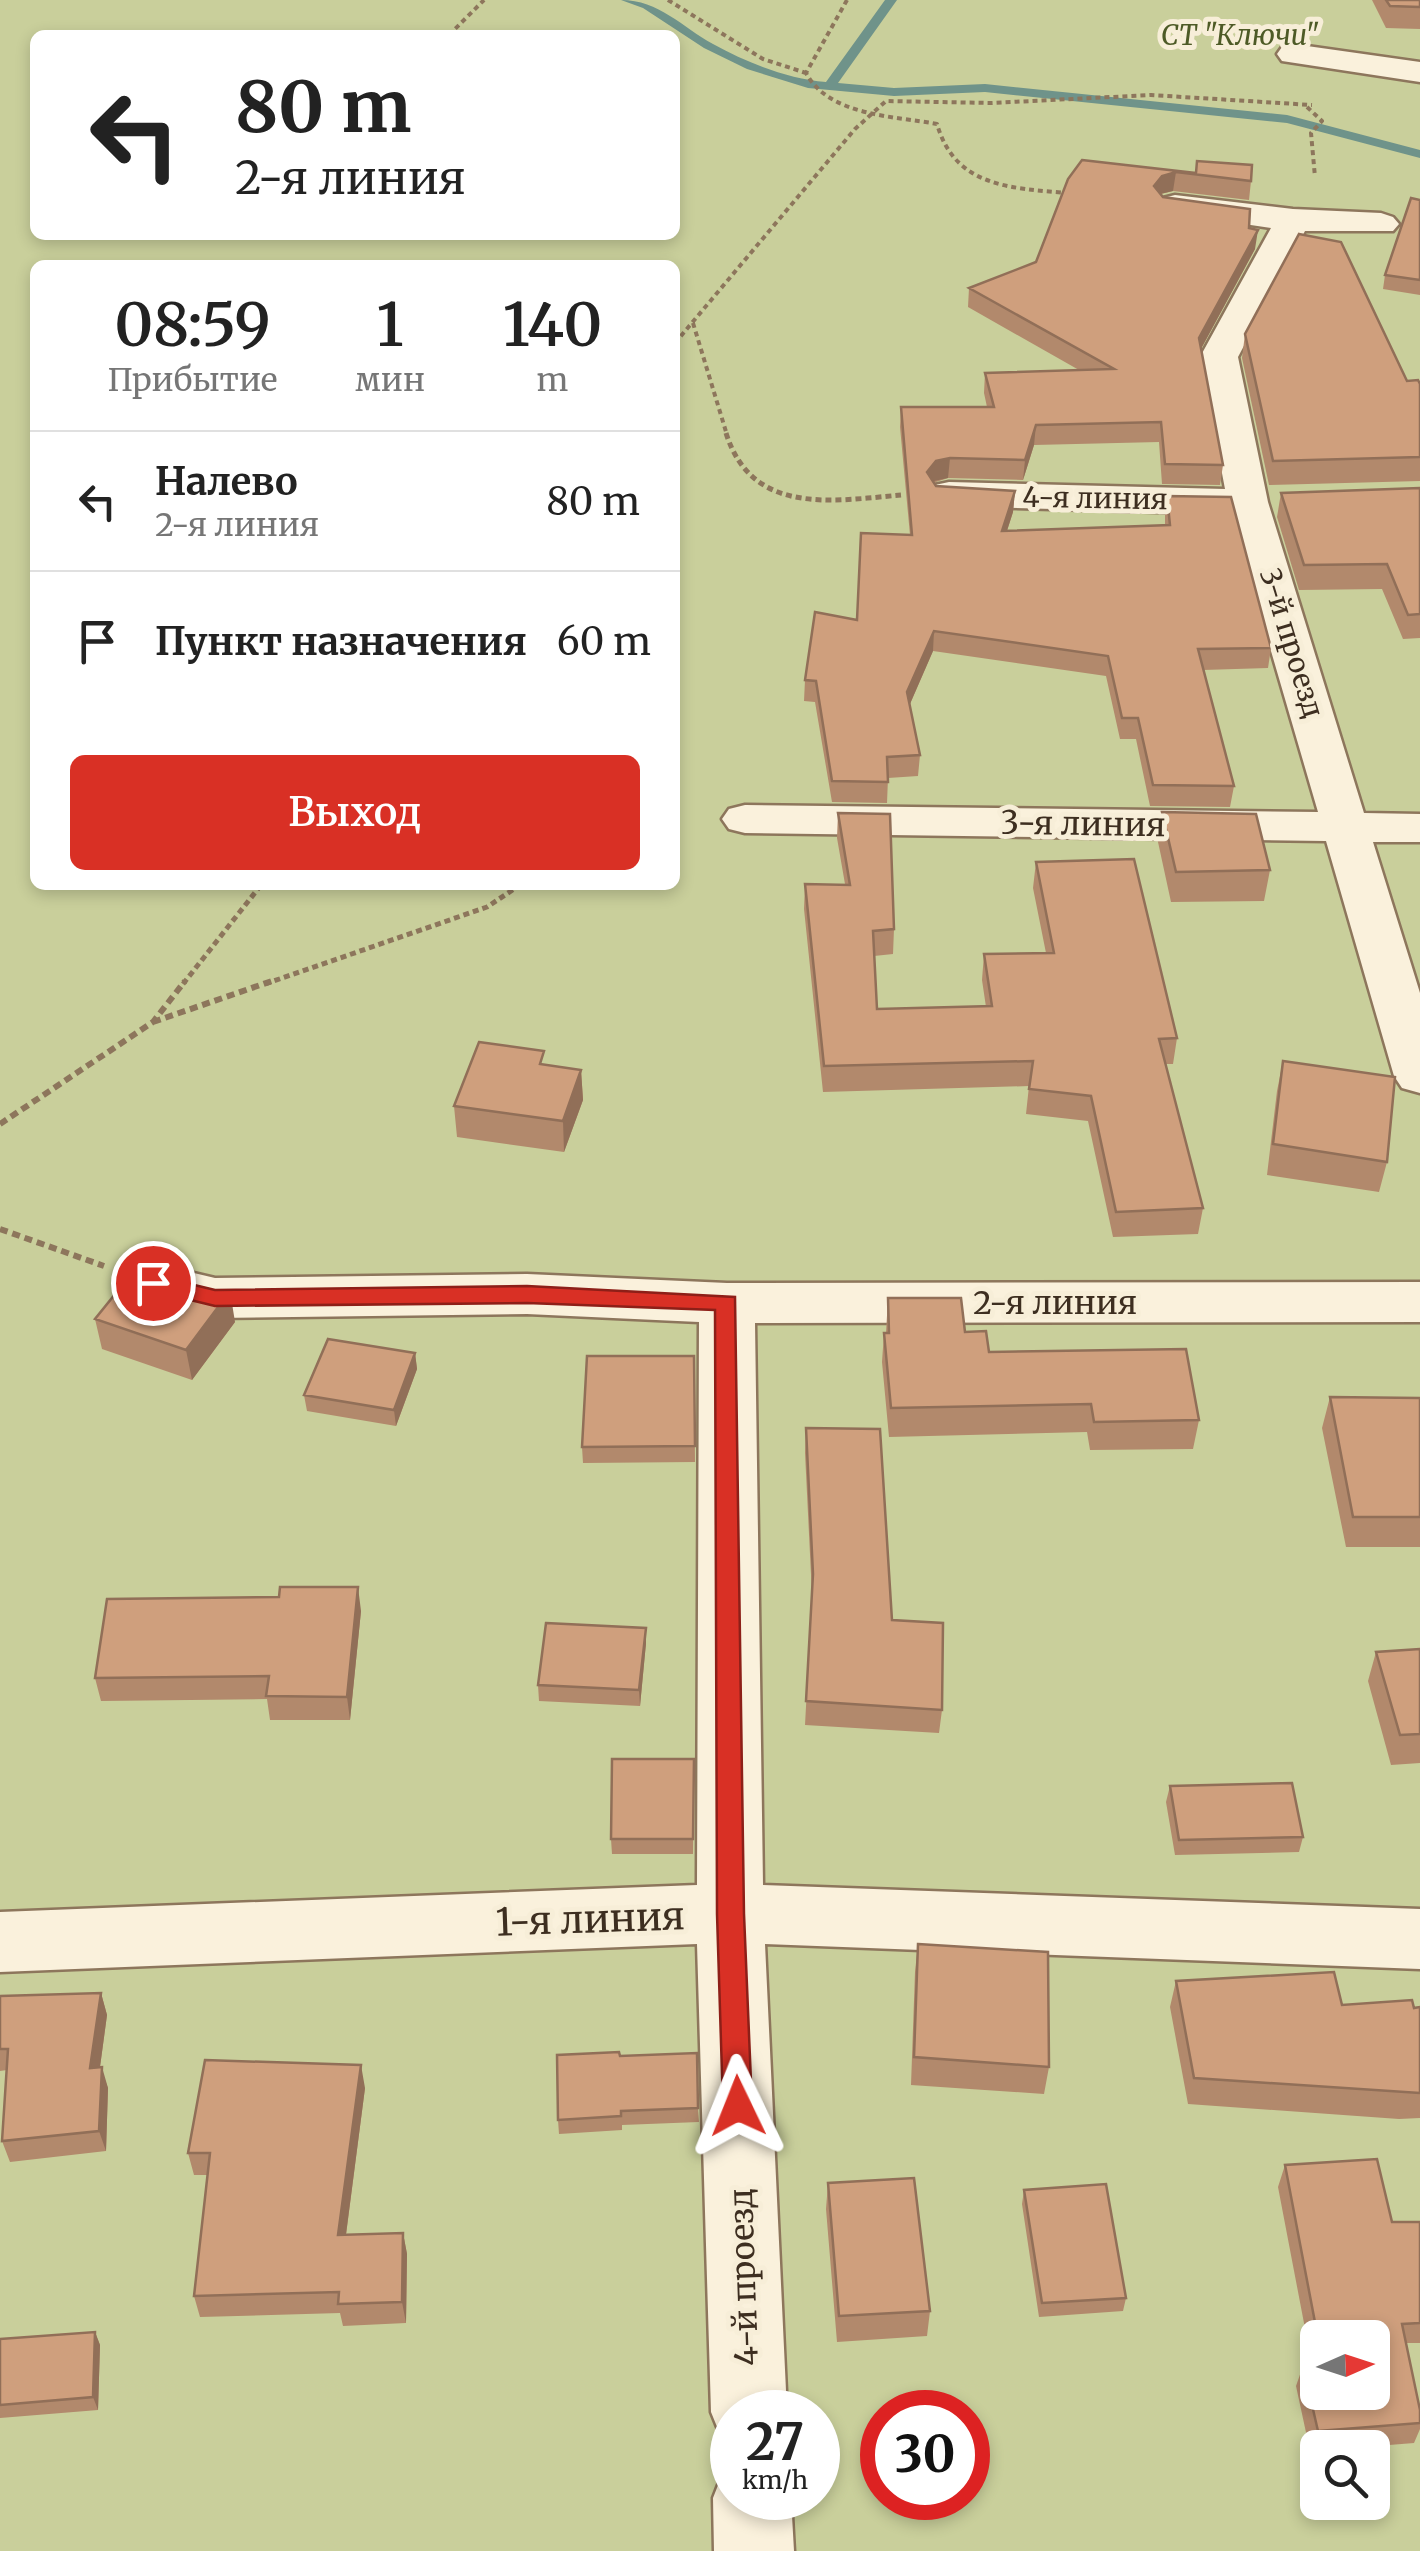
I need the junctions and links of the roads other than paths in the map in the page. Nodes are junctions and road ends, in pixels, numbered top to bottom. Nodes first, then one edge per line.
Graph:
1 (1293, 54) dead end
2 (1420, 72) edge
3 (1306, 204) junction
4 (1172, 205) edge
5 (1381, 224) dead end
6 (949, 494) edge
7 (1268, 501) junction
8 (746, 819) dead end
9 (1349, 828) junction
10 (1420, 828) edge
11 (1420, 1076) edge
12 (153, 1283) edge
13 (726, 1302) junction
14 (1420, 1302) edge
15 (730, 1914) junction
16 (1420, 1940) edge
17 (0, 1942) edge
18 (747, 2390) edge
19 (753, 2520) edge
20 (754, 2551) edge

1 - 2 street
3 - 4 street
3 - 5 street
3 - 7 street, 3-й проезд
6 - 7 street, 4-я линия
7 - 9 street, 3-й проезд
8 - 9 street, 3-я линия
9 - 10 street, 3-я линия
9 - 11 street, 3-й проезд
12 - 13 street, 2-я линия
13 - 14 street, 2-я линия
13 - 15 street, 4-й проезд
15 - 16 street, 1-я линия
15 - 17 street, 1-я линия
15 - 18 street, 4-й проезд
19 - 20 street

